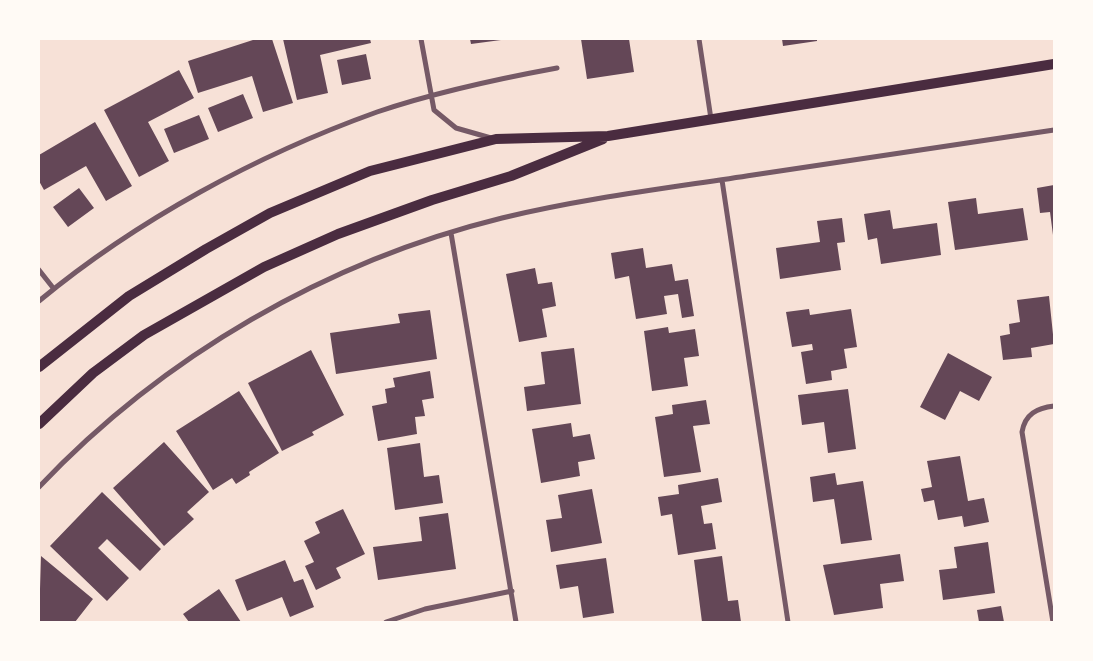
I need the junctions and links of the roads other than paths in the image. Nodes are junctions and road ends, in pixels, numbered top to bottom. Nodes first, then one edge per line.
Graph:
1 (421, 39) edge
2 (699, 39) edge
3 (1054, 64) edge
4 (557, 68) dead end
5 (430, 97) junction
6 (711, 120) junction
7 (1054, 130) edge
8 (608, 136) junction
9 (496, 139) junction
10 (722, 180) junction
11 (451, 233) junction
12 (39, 270) edge
13 (54, 289) junction
14 (39, 301) edge
15 (39, 367) edge
16 (1054, 406) edge
17 (39, 424) edge
18 (39, 487) edge
19 (512, 591) junction
20 (386, 622) edge
21 (516, 622) edge
22 (788, 622) edge
23 (1053, 622) edge

1 - 5 street
2 - 6 street
3 - 6 main road
4 - 5 street
5 - 9 street
5 - 13 street
6 - 8 main road
7 - 10 street
8 - 9 main road
8 - 17 main road
9 - 15 main road
10 - 11 street
10 - 22 street
11 - 18 street
11 - 19 street
12 - 13 street
13 - 14 street
16 - 23 street
19 - 20 street
19 - 21 street

